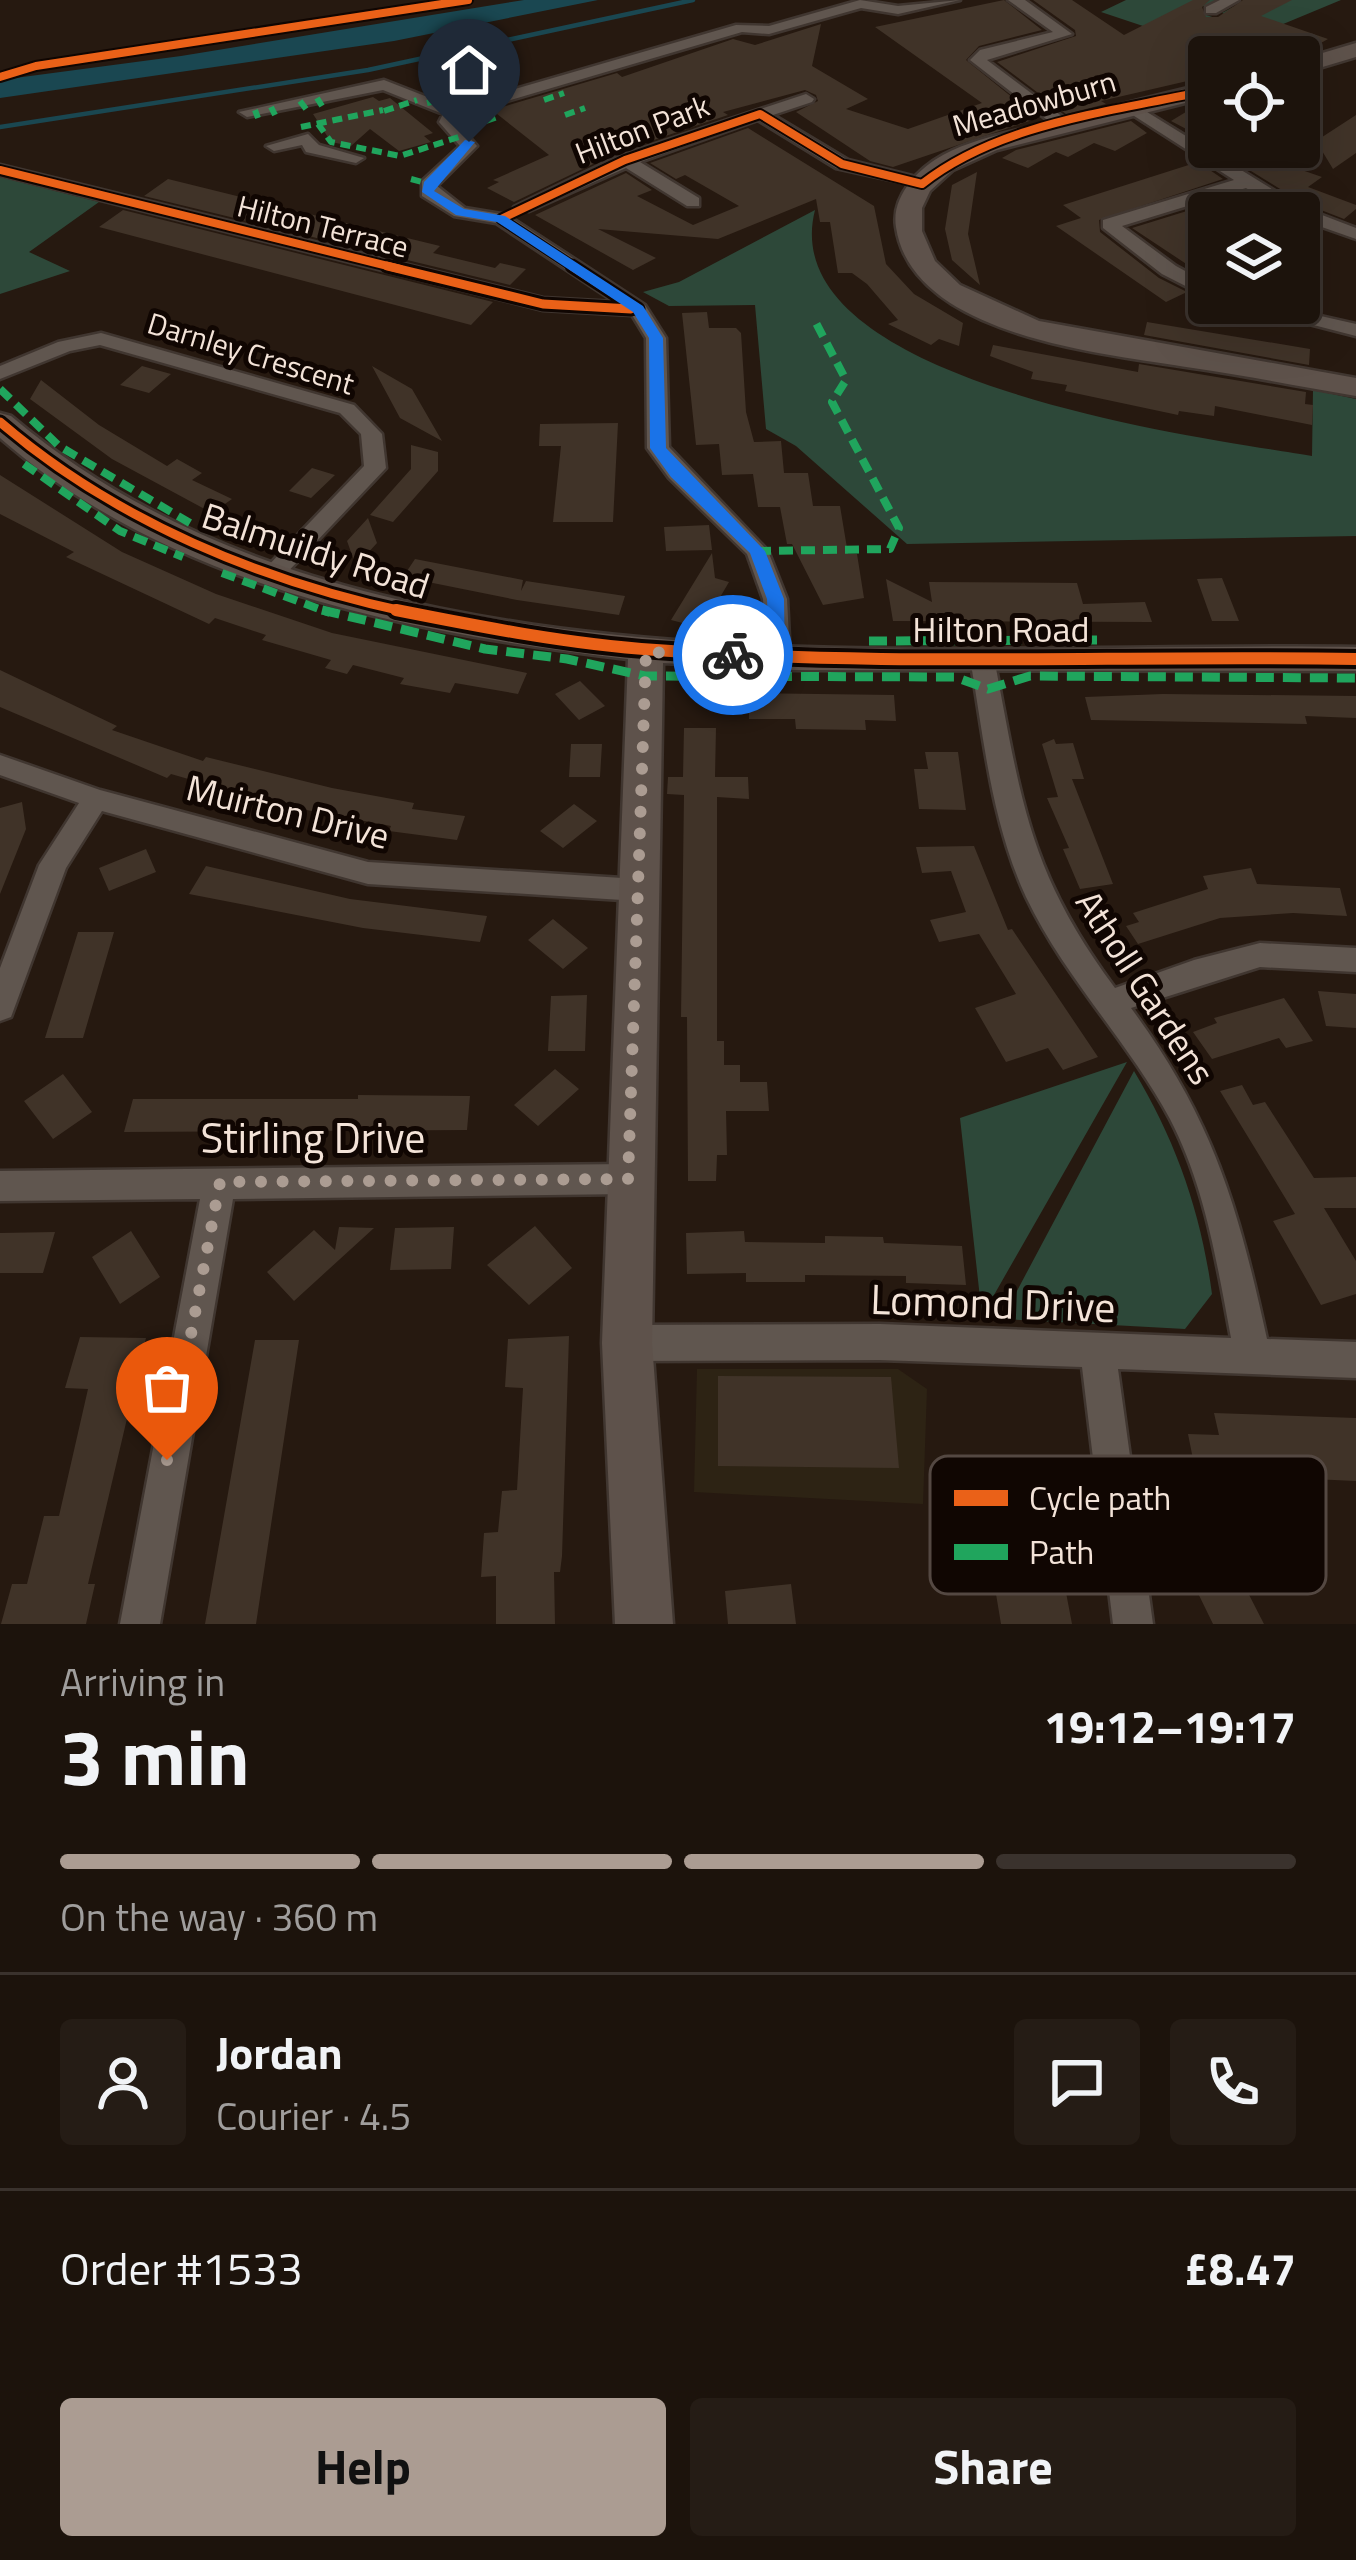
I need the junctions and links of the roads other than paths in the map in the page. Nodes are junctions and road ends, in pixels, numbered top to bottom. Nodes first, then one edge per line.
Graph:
1 (952, 0) edge
2 (1015, 0) edge
3 (1232, 0) edge
4 (1211, 10) dead end
5 (1356, 50) edge
6 (1320, 61) edge
7 (1188, 95) edge
8 (806, 99) dead end
9 (1134, 109) junction
10 (247, 112) dead end
11 (452, 112) junction
12 (760, 114) junction
13 (1065, 126) junction
14 (274, 146) dead end
15 (356, 158) dead end
16 (625, 160) junction
17 (0, 170) edge
18 (1246, 182) junction
19 (922, 184) junction
20 (1213, 192) edge
21 (1188, 200) edge
22 (693, 202) dead end
23 (512, 213) junction
24 (1356, 234) edge
25 (1188, 280) edge
26 (638, 309) junction
27 (1320, 322) edge
28 (1356, 330) edge
29 (0, 373) edge
30 (1356, 387) edge
31 (0, 422) edge
32 (272, 574) junction
33 (646, 652) junction
34 (778, 657) junction
35 (982, 658) junction
36 (1356, 659) edge
37 (0, 765) edge
38 (96, 799) junction
39 (638, 890) junction
40 (1356, 960) edge
41 (1109, 1003) junction
42 (0, 1008) edge
43 (628, 1179) junction
44 (220, 1182) junction
45 (0, 1186) edge
46 (627, 1342) junction
47 (1098, 1351) junction
48 (1253, 1357) junction
49 (1356, 1360) edge
50 (1111, 1456) edge
51 (1129, 1594) edge
52 (140, 1624) edge
53 (644, 1624) edge
54 (1133, 1624) edge

1 - 11 street
2 - 13 street
3 - 4 street
5 - 6 street
7 - 9 street, Meadowburn
8 - 12 street, Hilton Park
9 - 13 street, Meadowburn
9 - 18 street
10 - 11 street
11 - 23 street
12 - 16 street, Hilton Park
12 - 19 street
13 - 19 street, Meadowburn
14 - 15 street
16 - 22 street
16 - 23 street, Hilton Park
17 - 26 street, Hilton Terrace
18 - 20 street
18 - 24 street
19 - 30 street
21 - 25 street
23 - 26 street
26 - 34 street
27 - 28 street
29 - 32 street, Darnley Crescent
31 - 32 street, Balmuildy Road
32 - 33 street, Balmuildy Road
33 - 34 street, Hilton Road
33 - 39 street
34 - 35 street, Hilton Road
35 - 36 street, Hilton Road
35 - 41 street, Atholl Gardens
37 - 38 street, Muirton Drive
38 - 39 street, Muirton Drive
38 - 42 street
39 - 43 street
40 - 41 street
41 - 48 street, Atholl Gardens
43 - 44 street, Stirling Drive
43 - 46 street
44 - 45 street, Stirling Drive
44 - 52 street
46 - 47 street, Lomond Drive
46 - 53 street
47 - 48 street, Lomond Drive
47 - 50 street
48 - 49 street, Lomond Drive
51 - 54 street

